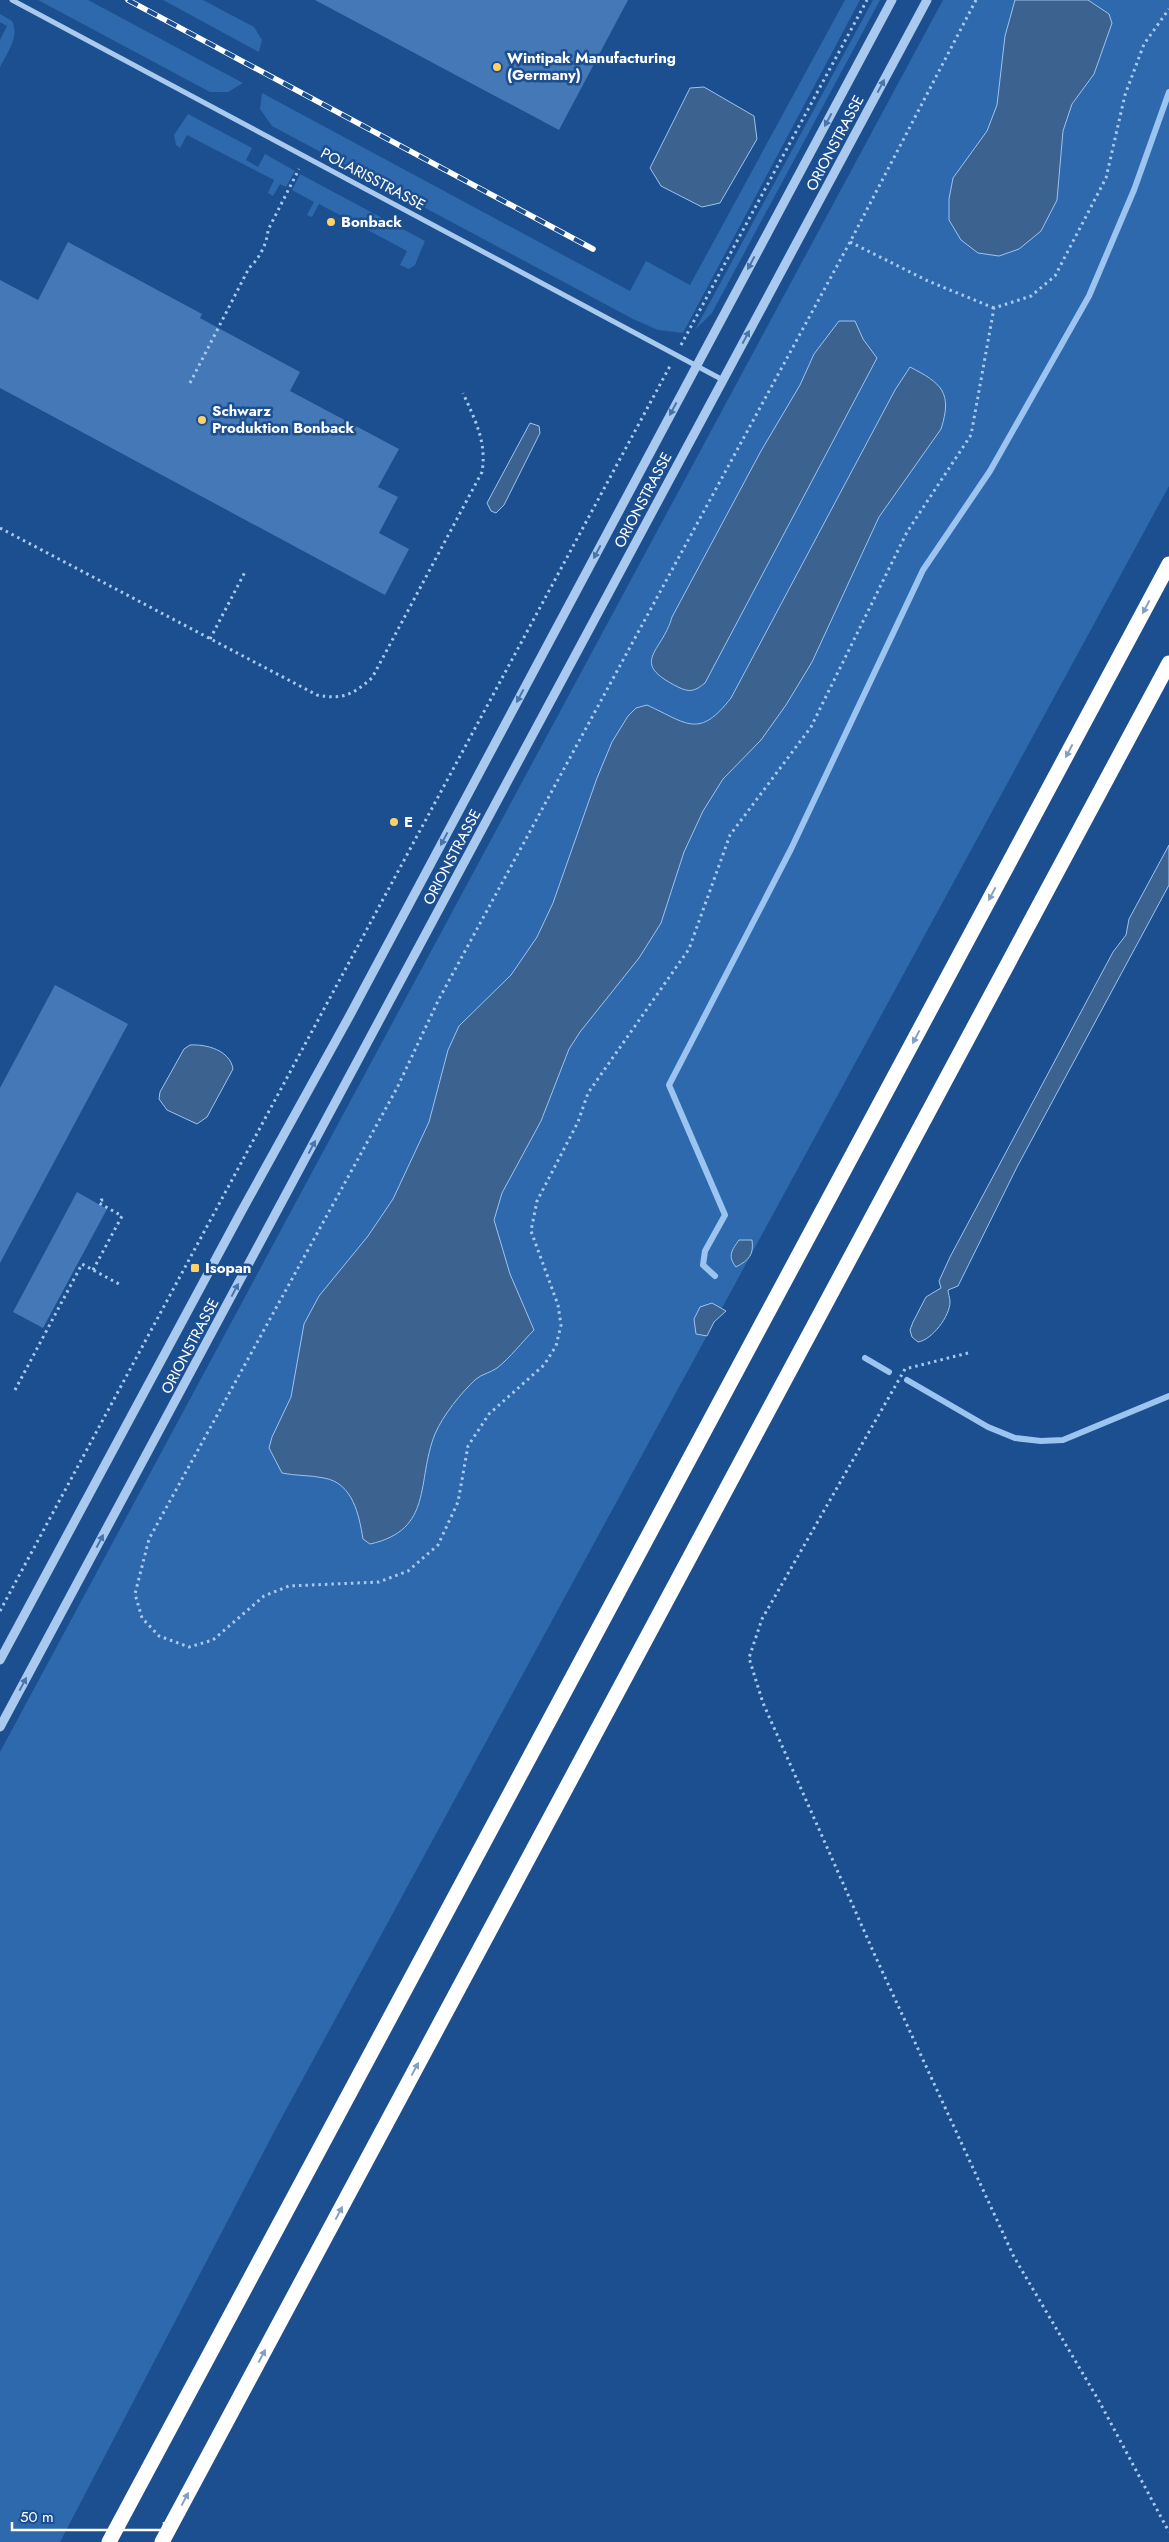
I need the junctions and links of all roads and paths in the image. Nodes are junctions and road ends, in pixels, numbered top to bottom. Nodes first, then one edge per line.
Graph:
1 (12, 0) edge
2 (867, 0) edge
3 (892, 0) edge
4 (927, 0) edge
5 (976, 0) edge
6 (1169, 9) edge
7 (299, 169) dead end
8 (850, 242) junction
9 (994, 308) junction
10 (676, 354) junction
11 (696, 366) junction
12 (723, 380) junction
13 (190, 383) dead end
14 (463, 393) dead end
15 (0, 528) edge
16 (1169, 564) edge
17 (245, 572) dead end
18 (210, 639) junction
19 (1169, 664) edge
20 (105, 1200) dead end
21 (93, 1270) junction
22 (119, 1284) dead end
23 (968, 1353) dead end
24 (15, 1390) dead end
25 (0, 1611) edge
26 (0, 1660) edge
27 (0, 1727) edge
28 (1169, 2532) edge
29 (109, 2542) edge
30 (162, 2542) edge

1 - 10 street, POLARISSTRASSE
2 - 10 path
3 -> 11 street, ORIONSTRASSE
12 -> 4 street, ORIONSTRASSE
5 - 8 path
6 - 9 path
7 - 13 path
8 - 9 path
8 - 9 path
10 - 11 street, POLARISSTRASSE
10 - 25 path
11 - 12 street, POLARISSTRASSE
11 -> 26 street, ORIONSTRASSE
27 -> 12 street, ORIONSTRASSE
14 - 18 path
15 - 18 path
16 -> 29 highway
17 - 18 path
30 -> 19 highway
20 - 21 path
21 - 22 path
21 - 24 path
23 - 28 path

